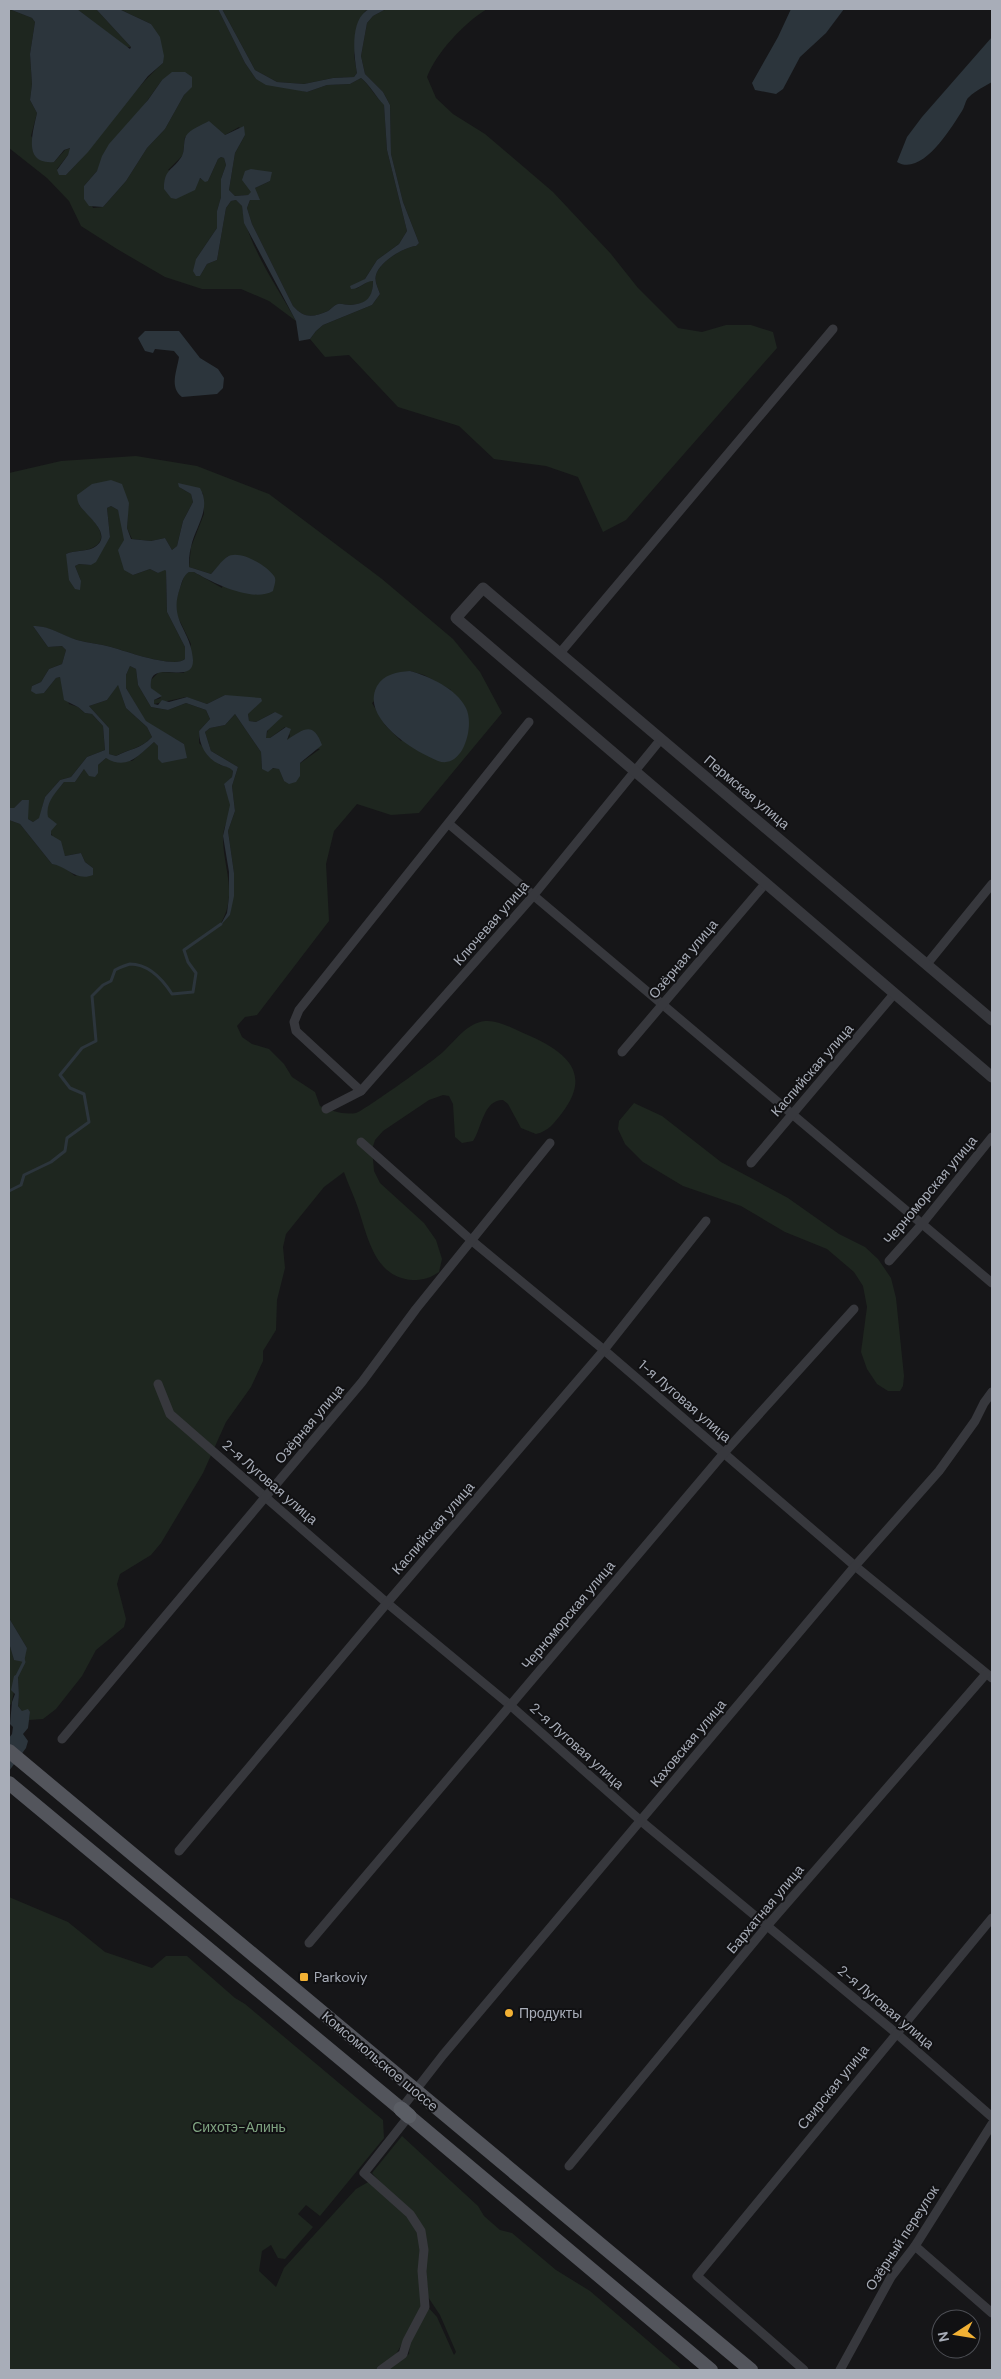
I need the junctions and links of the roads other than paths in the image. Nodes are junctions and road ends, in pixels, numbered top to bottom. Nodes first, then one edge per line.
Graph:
1 (833, 329) dead end
2 (560, 653) junction
3 (529, 722) dead end
4 (661, 739) junction
5 (634, 772) junction
6 (449, 824) junction
7 (765, 884) junction
8 (992, 884) edge
9 (533, 896) junction
10 (926, 964) junction
11 (894, 994) junction
12 (663, 1005) junction
13 (992, 1020) edge
14 (622, 1052) dead end
15 (992, 1077) edge
16 (361, 1091) junction
17 (326, 1109) dead end
18 (792, 1114) junction
19 (992, 1137) edge
20 (361, 1142) dead end
21 (550, 1143) dead end
22 (751, 1164) dead end
23 (706, 1221) dead end
24 (922, 1224) junction
25 (471, 1240) junction
26 (889, 1261) dead end
27 (992, 1283) edge
28 (854, 1309) dead end
29 (604, 1350) junction
30 (158, 1384) dead end
31 (992, 1392) edge
32 (724, 1453) junction
33 (267, 1497) junction
34 (855, 1566) junction
35 (387, 1603) junction
36 (989, 1676) edge
37 (510, 1705) junction
38 (62, 1739) dead end
39 (9, 1751) edge
40 (9, 1783) edge
41 (641, 1821) junction
42 (179, 1851) dead end
43 (992, 1918) edge
44 (768, 1926) junction
45 (309, 1943) dead end
46 (896, 2033) junction
47 (418, 2087) junction
48 (405, 2112) junction
49 (992, 2117) edge
50 (992, 2124) edge
51 (570, 2166) dead end
52 (915, 2246) junction
53 (992, 2313) edge
54 (381, 2370) edge
55 (711, 2370) edge
56 (751, 2370) edge
57 (804, 2370) edge
58 (840, 2370) edge

1 - 2 street
2 - 4 street, Пермская улица
2 - 5 street, Пермская улица
3 - 6 street
4 - 5 street, Ключевая улица
4 - 10 street, Пермская улица
5 - 7 street
5 - 9 street, Ключевая улица
6 - 9 street
6 - 16 street
7 - 11 street
7 - 12 street, Озёрная улица
8 - 10 street
9 - 12 street
9 - 16 street, Ключевая улица
10 - 13 street, Пермская улица
11 - 15 street
11 - 18 street, Каспийская улица
12 - 14 street, Озёрная улица
12 - 18 street
16 - 17 street, Ключевая улица
18 - 22 street, Каспийская улица
18 - 24 street
19 - 24 street, Черноморская улица
20 - 25 street, 1-я Луговая улица
21 - 25 street, Озёрная улица
23 - 29 street, Каспийская улица
24 - 26 street, Черноморская улица
24 - 27 street
25 - 29 street, 1-я Луговая улица
25 - 33 street, Озёрная улица
28 - 32 street, Черноморская улица
29 - 32 street, 1-я Луговая улица
29 - 35 street, Каспийская улица
30 - 33 street, 2-я Луговая улица
31 - 34 street, Каховская улица
32 - 34 street, 1-я Луговая улица
32 - 37 street, Черноморская улица
33 - 35 street, 2-я Луговая улица
33 - 38 street, Озёрная улица
34 - 36 street, 1-я Луговая улица
34 - 41 street, Каховская улица
35 - 37 street, 2-я Луговая улица
35 - 42 street, Каспийская улица
36 - 44 street, Бархатная улица
37 - 41 street, 2-я Луговая улица
37 - 45 street, Черноморская улица
39 - 47 main road, Комсомольское шоссе
40 - 48 main road, Комсомольское шоссе
41 - 44 street, 2-я Луговая улица
41 - 47 street, Каховская улица
43 - 46 street, Свирская улица
44 - 46 street, 2-я Луговая улица
44 - 51 street, Бархатная улица
46 - 49 street, 2-я Луговая улица
46 - 57 street, Свирская улица
47 - 48 street, Каховская улица
47 - 56 main road, Комсомольское шоссе
48 - 54 street, Каховская улица
48 - 55 main road, Комсомольское шоссе
50 - 52 street, Озёрный переулок
52 - 53 street
52 - 58 street, Озёрный переулок

